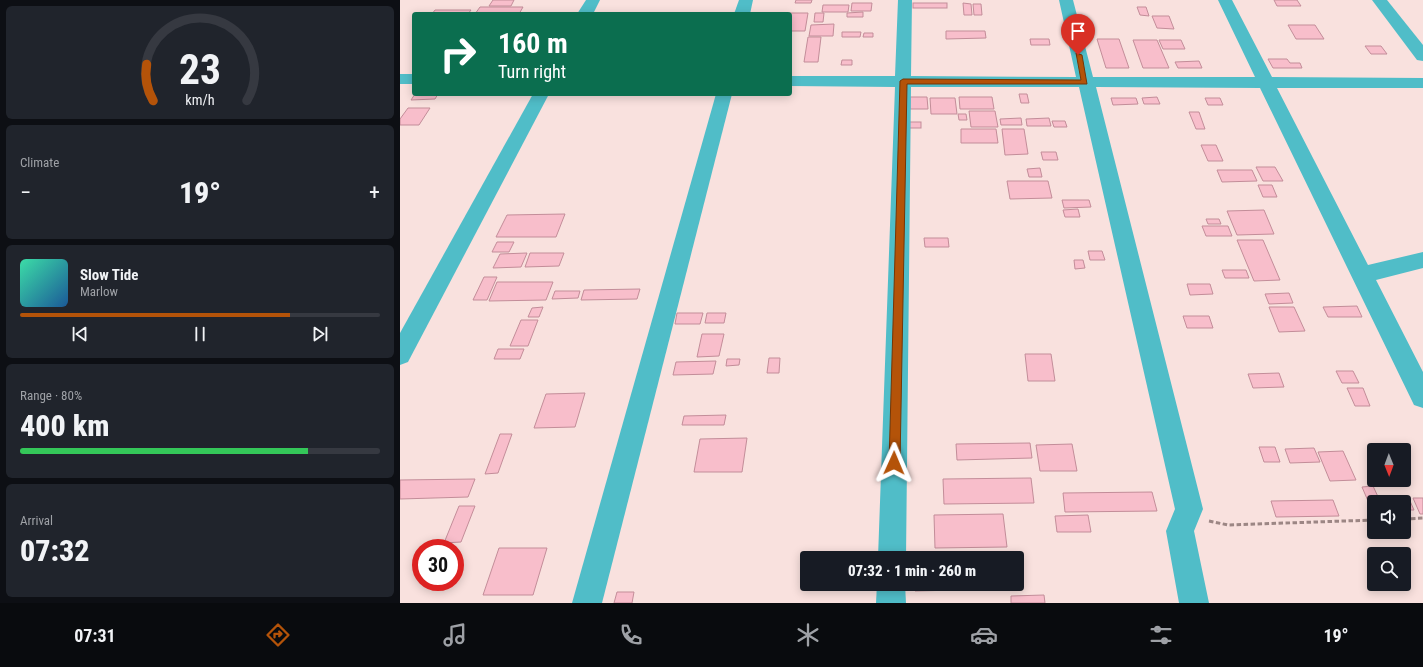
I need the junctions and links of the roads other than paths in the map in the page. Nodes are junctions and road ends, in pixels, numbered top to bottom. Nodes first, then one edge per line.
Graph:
1 (593, 0) edge
2 (746, 0) edge
3 (905, 0) edge
4 (1066, 0) edge
5 (1225, 0) edge
6 (1380, 0) edge
7 (586, 12) edge
8 (743, 12) edge
9 (1423, 56) edge
10 (400, 79) edge
11 (412, 79) edge
12 (792, 81) edge
13 (903, 81) junction
14 (1085, 82) junction
15 (1266, 83) junction
16 (1423, 83) edge
17 (540, 96) edge
18 (723, 96) edge
19 (1423, 260) edge
20 (1363, 275) junction
21 (400, 355) edge
22 (1423, 397) edge
23 (892, 551) edge
24 (891, 591) edge
25 (588, 603) edge
26 (891, 603) edge
27 (1194, 603) edge

1 - 7 street
2 - 8 street
3 - 13 street
4 - 14 street
5 - 15 street
6 - 9 street
10 - 11 street
12 - 13 street
13 - 14 street
13 - 23 street
14 - 15 street
14 - 27 street
15 - 16 street
15 - 20 street
17 - 21 street
18 - 25 street
19 - 20 street
20 - 22 street
24 - 26 street

